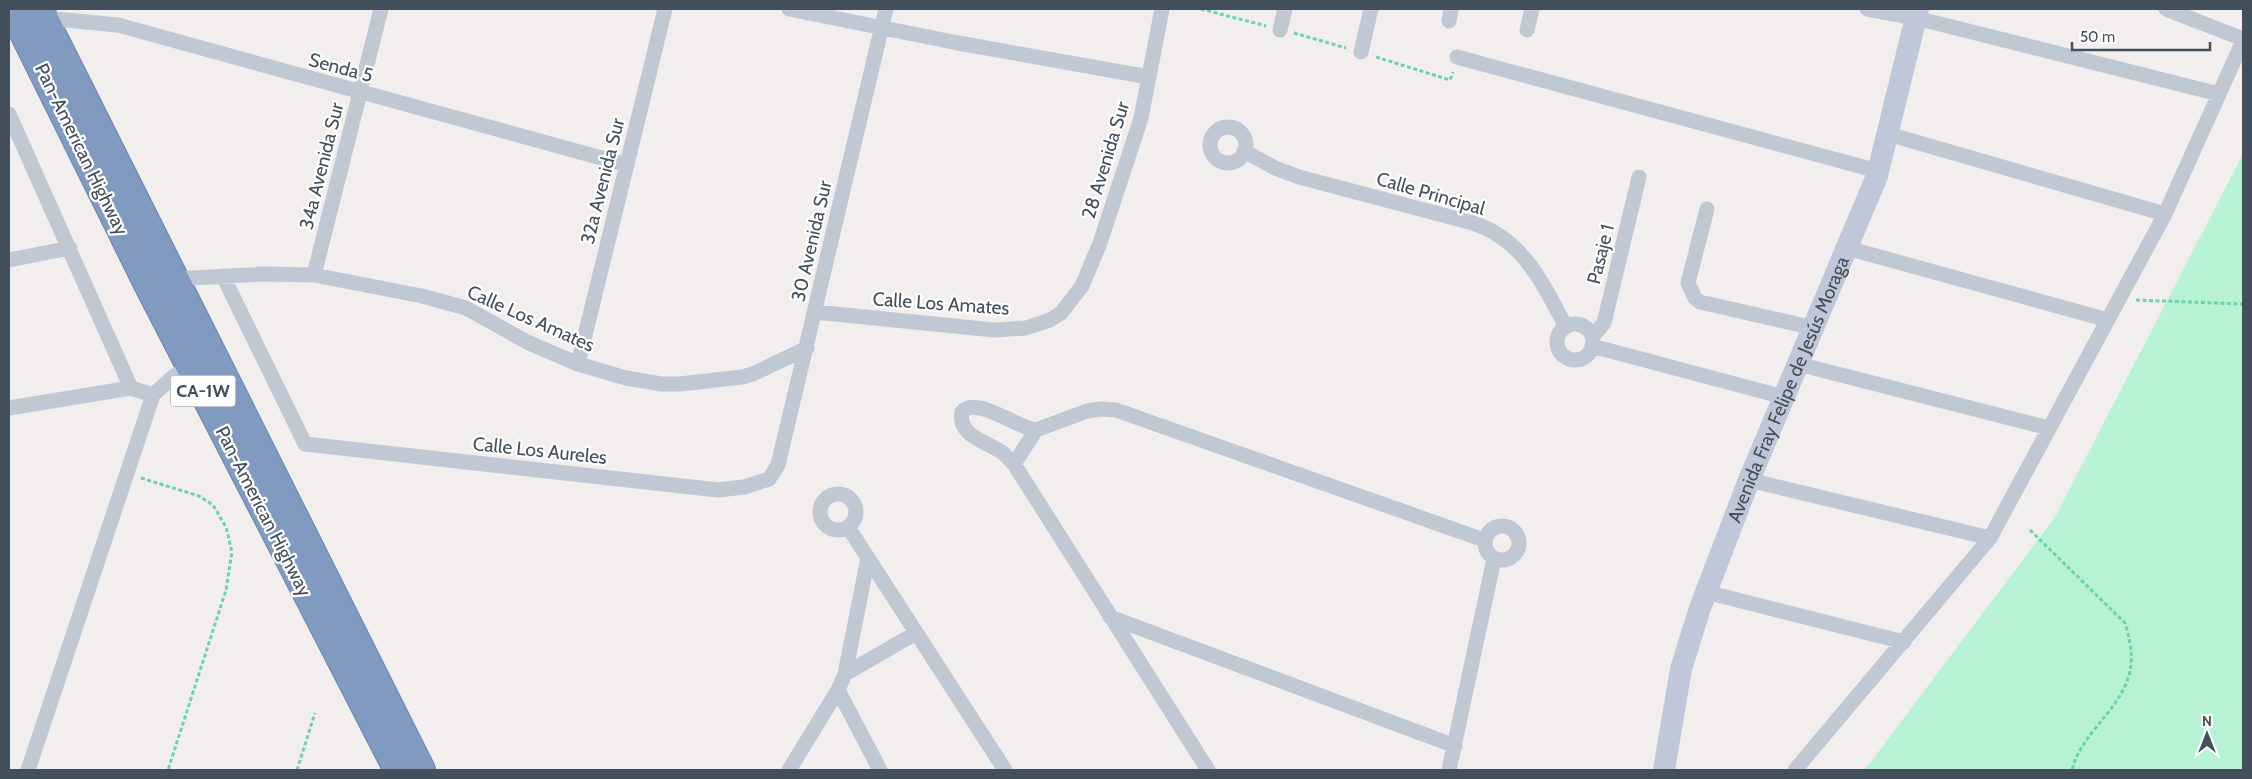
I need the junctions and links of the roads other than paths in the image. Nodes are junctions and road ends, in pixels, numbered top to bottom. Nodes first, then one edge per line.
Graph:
1 (12, 9) edge
2 (381, 9) edge
3 (665, 9) edge
4 (789, 9) edge
5 (886, 9) edge
6 (1162, 9) edge
7 (1285, 9) edge
8 (1371, 9) edge
9 (1532, 9) edge
10 (1867, 9) edge
11 (2166, 9) edge
12 (42, 13) edge
13 (1917, 13) edge
14 (882, 27) junction
15 (1280, 30) road end
16 (1526, 30) dead end
17 (2243, 40) edge
18 (1361, 52) road end
19 (1457, 57) road end
20 (1149, 77) junction
21 (360, 93) junction
22 (2219, 94) junction
23 (9, 114) edge
24 (1888, 134) junction
25 (1244, 151) dead end
26 (627, 165) junction
27 (1878, 170) junction
28 (1640, 177) dead end
29 (1707, 209) dead end
30 (2165, 214) junction
31 (70, 248) junction
32 (1847, 248) junction
33 (9, 260) edge
34 (314, 275) junction
35 (223, 276) junction
36 (173, 279) junction
37 (815, 312) junction
38 (1061, 313) joint
39 (2108, 320) junction
40 (1566, 328) junction
41 (1814, 328) junction
42 (1592, 342) junction
43 (807, 348) junction
44 (578, 364) junction
45 (1798, 364) junction
46 (190, 366) junction
47 (131, 388) junction
48 (152, 395) junction
49 (1784, 397) junction
50 (9, 408) edge
51 (2050, 428) junction
52 (1036, 430) junction
53 (1014, 464) junction
54 (768, 479) joint
55 (1749, 480) junction
56 (848, 527) dead end
57 (1990, 538) junction
58 (1484, 540) junction
59 (868, 558) junction
60 (1494, 559) junction
61 (1706, 592) junction
62 (1110, 617) junction
63 (916, 632) junction
64 (1904, 642) junction
65 (845, 674) junction
66 (838, 690) junction
67 (1454, 746) junction
68 (28, 770) edge
69 (398, 770) edge
70 (421, 770) edge
71 (789, 770) edge
72 (880, 770) edge
73 (1004, 770) edge
74 (1208, 770) edge
75 (1450, 770) edge
76 (1664, 770) edge
77 (1795, 770) edge

1 - 46 highway, Pan-American Highway / CA-1W
2 - 21 street, 34a Avenida Sur
3 - 26 street, 32a Avenida Sur
4 - 14 street
5 - 14 street, 30 Avenida Sur
6 - 20 street, 28 Avenida Sur
7 - 15 street
8 - 18 street
9 - 16 street
10 - 13 street
11 - 17 street
12 - 21 street, Senda 5
12 - 36 highway, Pan-American Highway / CA-1W
13 - 22 street
13 - 24 street, Avenida Fray Felipe de Jesús Moraga
14 - 20 street
14 - 37 street, 30 Avenida Sur
17 - 22 street
19 - 27 street
20 - 38 street, 28 Avenida Sur
21 - 26 street, Senda 5
21 - 34 street, 34a Avenida Sur
22 - 30 street
23 - 31 street
24 - 27 street, Avenida Fray Felipe de Jesús Moraga
24 - 30 street
25 - 40 street, Calle Principal
26 - 44 street, 32a Avenida Sur
27 - 32 street, Avenida Fray Felipe de Jesús Moraga
28 - 42 street, Pasaje 1
29 - 41 street
30 - 39 street
31 - 33 street
31 - 47 street
32 - 39 street
32 - 41 street, Avenida Fray Felipe de Jesús Moraga
34 - 35 street, Calle Los Amates
34 - 44 street, Calle Los Amates
35 - 36 street, Calle Los Amates
35 - 54 street, Calle Los Aureles
36 - 70 highway, Pan-American Highway / CA-1W
37 - 38 street, Calle Los Amates
37 - 43 street, 30 Avenida Sur
39 - 51 street
40 - 42 street
40 - 42 street
41 - 45 street, Avenida Fray Felipe de Jesús Moraga
42 - 49 street
43 - 44 street, Calle Los Amates
43 - 54 street, 30 Avenida Sur
45 - 49 street, Avenida Fray Felipe de Jesús Moraga
45 - 51 street
46 - 48 street
46 - 69 highway, Pan-American Highway / CA-1W
47 - 48 street
47 - 50 street
48 - 68 street
49 - 55 street, Avenida Fray Felipe de Jesús Moraga
51 - 57 street
52 - 53 street
52 - 53 street
52 - 58 street
53 - 62 street
55 - 57 street
55 - 61 street, Avenida Fray Felipe de Jesús Moraga
56 - 59 street
57 - 64 street
58 - 60 street
58 - 60 street
59 - 63 street
59 - 65 street
60 - 67 street
61 - 64 street
61 - 76 street, Avenida Fray Felipe de Jesús Moraga
62 - 67 street
62 - 74 street
63 - 65 street
63 - 73 street
64 - 77 street
65 - 66 street
66 - 71 street
66 - 72 street
67 - 75 street

